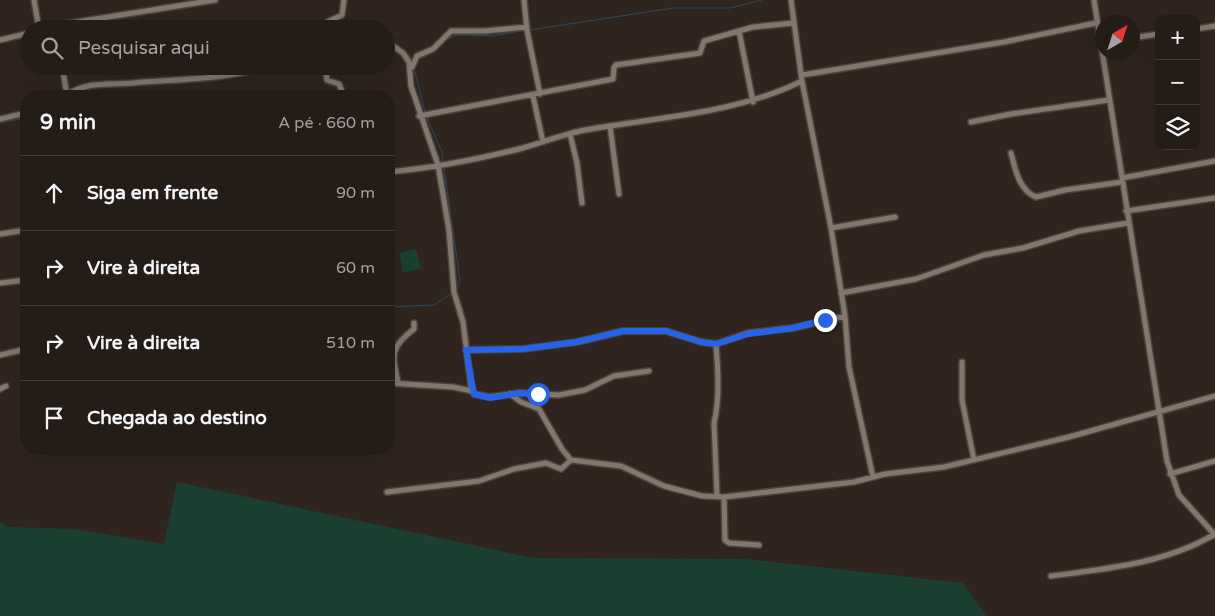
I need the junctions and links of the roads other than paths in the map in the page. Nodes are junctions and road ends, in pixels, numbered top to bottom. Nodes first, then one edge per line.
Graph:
1 (34, 0) edge
2 (216, 0) edge
3 (344, 0) edge
4 (524, 0) edge
5 (791, 0) edge
6 (1094, 0) edge
7 (1095, 15) edge
8 (38, 20) edge
9 (90, 20) edge
10 (331, 20) edge
11 (794, 22) junction
12 (1095, 23) edge
13 (1215, 26) edge
14 (527, 27) junction
15 (1200, 28) edge
16 (739, 31) junction
17 (20, 35) edge
18 (1155, 35) edge
19 (1140, 37) edge
20 (0, 40) edge
21 (395, 47) edge
22 (1103, 60) edge
23 (63, 75) edge
24 (232, 75) edge
25 (326, 75) edge
26 (409, 75) junction
27 (802, 78) junction
28 (65, 90) edge
29 (76, 90) edge
30 (342, 90) edge
31 (540, 94) junction
32 (533, 96) junction
33 (1109, 100) junction
34 (753, 102) junction
35 (20, 115) edge
36 (420, 116) junction
37 (0, 119) edge
38 (971, 122) dead end
39 (610, 126) junction
40 (570, 134) junction
41 (543, 142) junction
42 (1011, 154) dead end
43 (1215, 162) edge
44 (438, 165) junction
45 (395, 171) edge
46 (1122, 180) junction
47 (619, 194) dead end
48 (1215, 198) edge
49 (582, 204) dead end
50 (1126, 211) junction
51 (895, 217) dead end
52 (1128, 223) junction
53 (831, 228) junction
54 (20, 231) edge
55 (0, 234) edge
56 (20, 281) edge
57 (0, 283) edge
58 (841, 293) junction
59 (844, 316) junction
60 (414, 323) dead end
61 (716, 344) junction
62 (20, 350) edge
63 (395, 350) edge
64 (466, 350) junction
65 (0, 355) edge
66 (962, 362) dead end
67 (395, 365) edge
68 (649, 371) dead end
69 (395, 382) edge
70 (398, 382) junction
71 (6, 386) dead end
72 (0, 389) edge
73 (472, 391) junction
74 (510, 394) junction
75 (1215, 396) edge
76 (1158, 412) junction
77 (571, 460) junction
78 (974, 460) junction
79 (1215, 462) edge
80 (1170, 474) junction
81 (873, 477) junction
82 (387, 492) dead end
83 (717, 496) junction
84 (724, 497) junction
85 (1215, 534) edge
86 (759, 545) dead end
87 (1051, 576) dead end

1 - 8 street
2 - 9 street
3 - 10 street
4 - 14 street
5 - 11 street
6 - 7 street
11 - 16 street
11 - 27 street
12 - 27 street
13 - 15 street
14 - 26 street
14 - 31 street
16 - 31 street
16 - 34 street
17 - 20 street
18 - 19 street
21 - 26 street
22 - 33 street
23 - 28 street
24 - 29 street
25 - 30 street
26 - 36 street
27 - 34 street
27 - 53 street
31 - 32 street
32 - 36 street
32 - 41 street
33 - 38 street
33 - 46 street
34 - 39 street
35 - 37 street
36 - 44 street
39 - 40 street
39 - 47 street
40 - 41 street
40 - 49 street
41 - 44 street
42 - 46 street
43 - 46 street
44 - 45 street
44 - 64 street
46 - 50 street
48 - 50 street
50 - 52 street
51 - 53 street
52 - 58 street
52 - 76 street
53 - 58 street
54 - 55 street
56 - 57 street
58 - 59 street
59 - 61 street
59 - 81 street
60 - 63 street
61 - 64 street
61 - 83 street
62 - 65 street
64 - 73 street
66 - 78 street
67 - 70 street
68 - 74 street
69 - 70 street
70 - 73 street
71 - 72 street
73 - 74 street
74 - 77 street
75 - 76 street
76 - 78 street
76 - 80 street
77 - 82 street
77 - 83 street
78 - 81 street
79 - 80 street
80 - 85 street
81 - 84 street
83 - 84 street
84 - 86 street
85 - 87 street

